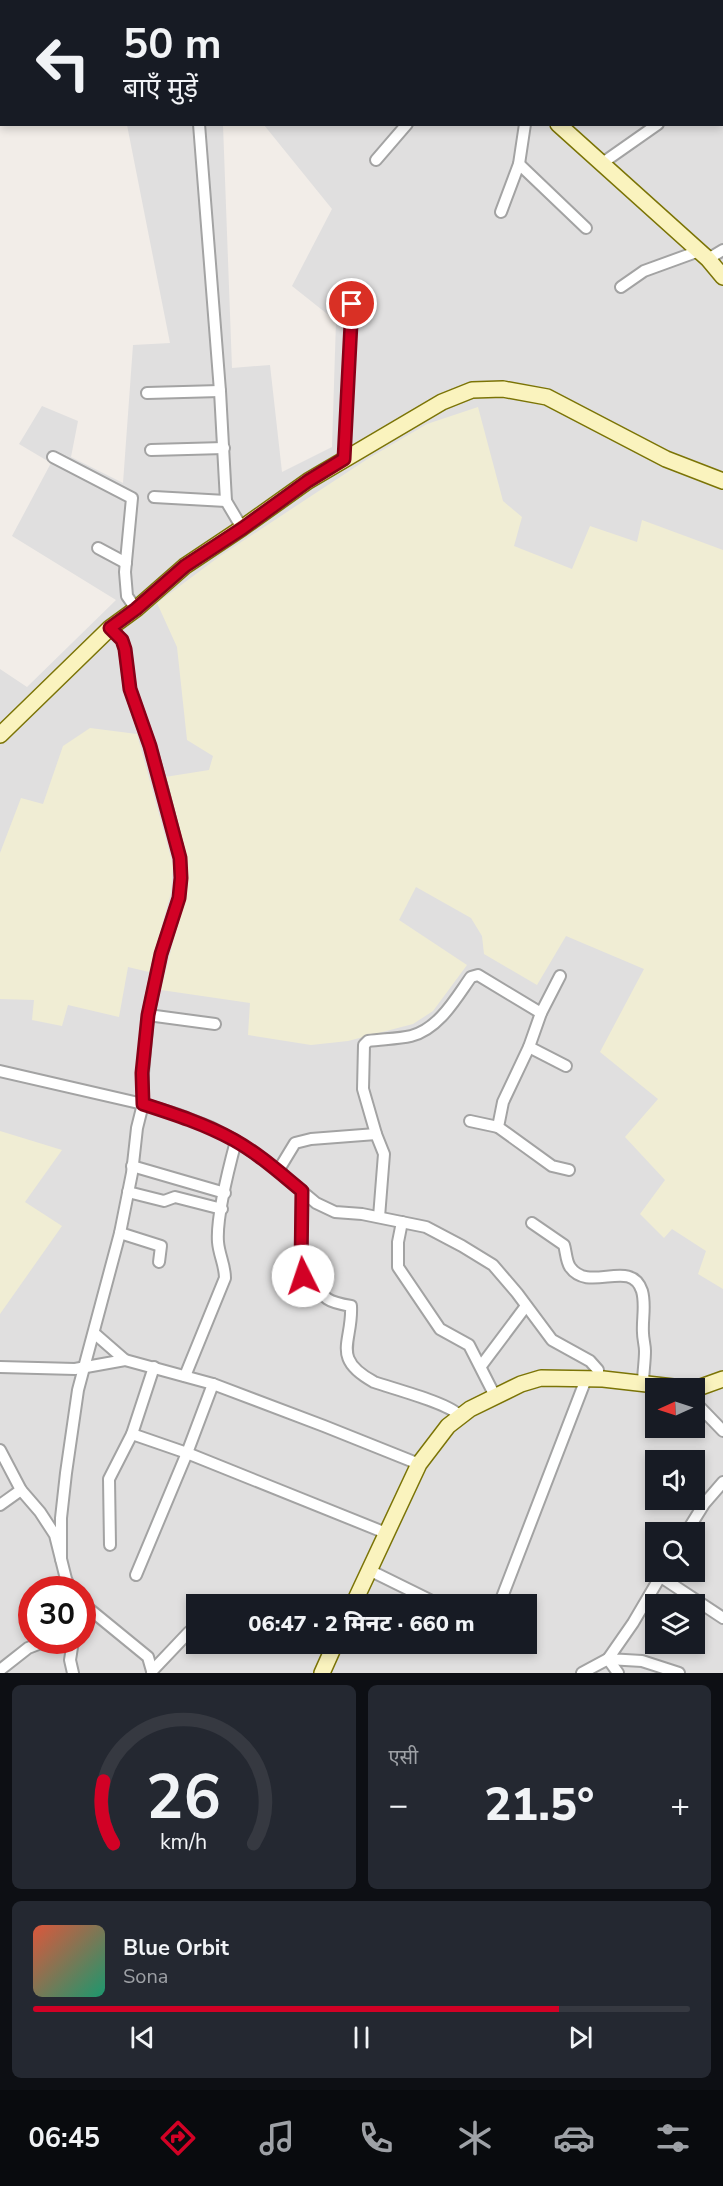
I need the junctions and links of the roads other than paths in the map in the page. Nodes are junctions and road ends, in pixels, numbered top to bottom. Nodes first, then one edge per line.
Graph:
1 (200, 126) edge
2 (405, 126) edge
3 (525, 126) edge
4 (560, 126) edge
5 (655, 126) edge
6 (376, 160) dead end
7 (519, 164) junction
8 (601, 164) junction
9 (501, 212) dead end
10 (586, 228) dead end
11 (723, 250) edge
12 (703, 255) junction
13 (723, 277) edge
14 (621, 287) dead end
15 (352, 304) dead end
16 (220, 392) junction
17 (147, 393) dead end
18 (224, 448) junction
19 (151, 450) dead end
20 (53, 457) dead end
21 (344, 459) junction
22 (723, 481) edge
23 (154, 498) dead end
24 (226, 501) junction
25 (243, 528) junction
26 (98, 548) dead end
27 (126, 563) junction
28 (136, 609) junction
29 (110, 628) junction
30 (0, 735) edge
31 (560, 976) dead end
32 (541, 1013) junction
33 (148, 1015) junction
34 (215, 1024) dead end
35 (529, 1047) junction
36 (566, 1066) dead end
37 (0, 1071) edge
38 (143, 1104) junction
39 (470, 1121) dead end
40 (498, 1127) junction
41 (376, 1134) junction
42 (236, 1141) junction
43 (132, 1166) junction
44 (569, 1170) dead end
45 (278, 1171) junction
46 (302, 1191) junction
47 (128, 1192) junction
48 (225, 1193) junction
49 (222, 1209) junction
50 (380, 1218) junction
51 (402, 1222) junction
52 (532, 1223) dead end
53 (120, 1233) junction
54 (159, 1262) dead end
55 (526, 1306) junction
56 (94, 1333) junction
57 (125, 1360) junction
58 (481, 1365) junction
59 (85, 1366) junction
60 (0, 1367) edge
61 (154, 1367) junction
62 (185, 1376) junction
63 (592, 1379) junction
64 (723, 1379) edge
65 (213, 1384) junction
66 (643, 1384) joint
67 (705, 1386) edge
68 (495, 1396) junction
69 (705, 1410) edge
70 (460, 1416) junction
71 (723, 1431) edge
72 (132, 1434) junction
73 (0, 1450) edge
74 (187, 1453) junction
75 (419, 1464) junction
76 (723, 1482) edge
77 (21, 1490) junction
78 (0, 1505) edge
79 (693, 1522) edge
80 (386, 1533) junction
81 (110, 1545) dead end
82 (61, 1558) junction
83 (369, 1570) junction
84 (136, 1575) dead end
85 (65, 1576) edge
86 (657, 1582) edge
87 (673, 1582) edge
88 (358, 1594) edge
89 (418, 1594) edge
90 (504, 1594) edge
91 (96, 1614) edge
92 (723, 1618) edge
93 (186, 1635) edge
94 (20, 1654) edge
95 (71, 1654) edge
96 (331, 1654) edge
97 (608, 1659) junction
98 (0, 1670) edge
99 (150, 1672) edge
100 (73, 1673) edge
101 (322, 1673) edge
102 (582, 1673) edge
103 (618, 1673) edge
104 (679, 1673) edge

1 - 16 street
2 - 6 street
3 - 7 street
4 - 8 main road
5 - 8 street
7 - 9 street
7 - 10 street
8 - 12 main road
11 - 12 street
12 - 13 main road
12 - 14 street
15 - 21 lane
16 - 17 street
16 - 18 street
18 - 19 street
18 - 24 street
20 - 27 street
21 - 22 main road
21 - 25 main road
23 - 24 street
24 - 25 street
25 - 28 main road
26 - 27 street
27 - 28 street
28 - 29 main road
29 - 30 main road
29 - 33 street
31 - 32 street
32 - 35 street
32 - 41 street
33 - 34 street
33 - 38 street
35 - 36 street
35 - 40 street
37 - 38 street
38 - 42 street
38 - 43 street
39 - 40 street
40 - 44 street
41 - 45 street
41 - 50 street
42 - 45 street
42 - 48 street
43 - 47 street
43 - 48 street
45 - 46 street
46 - 50 street
46 - 70 street
47 - 49 street
47 - 53 street
48 - 49 street
49 - 62 street
50 - 51 street
51 - 55 street
51 - 58 street
52 - 66 street
53 - 54 street
53 - 56 street
55 - 58 street
55 - 63 street
56 - 57 street
56 - 59 street
57 - 59 street
57 - 61 street
58 - 68 street
59 - 60 street
59 - 82 street
61 - 62 street
61 - 72 street
62 - 65 street
63 - 66 main road
63 - 68 main road
63 - 90 street
64 - 67 main road
65 - 74 street
65 - 75 street
68 - 70 main road
69 - 71 street
70 - 75 main road
72 - 74 street
72 - 81 street
73 - 77 street
74 - 80 street
74 - 84 street
75 - 80 main road
76 - 79 street
77 - 78 street
77 - 82 street
80 - 83 main road
82 - 85 street
83 - 88 main road
83 - 89 street
86 - 97 street
87 - 92 street
91 - 99 street
93 - 99 street
94 - 98 street
95 - 100 street
96 - 101 main road
97 - 102 street
97 - 103 street
97 - 104 street

